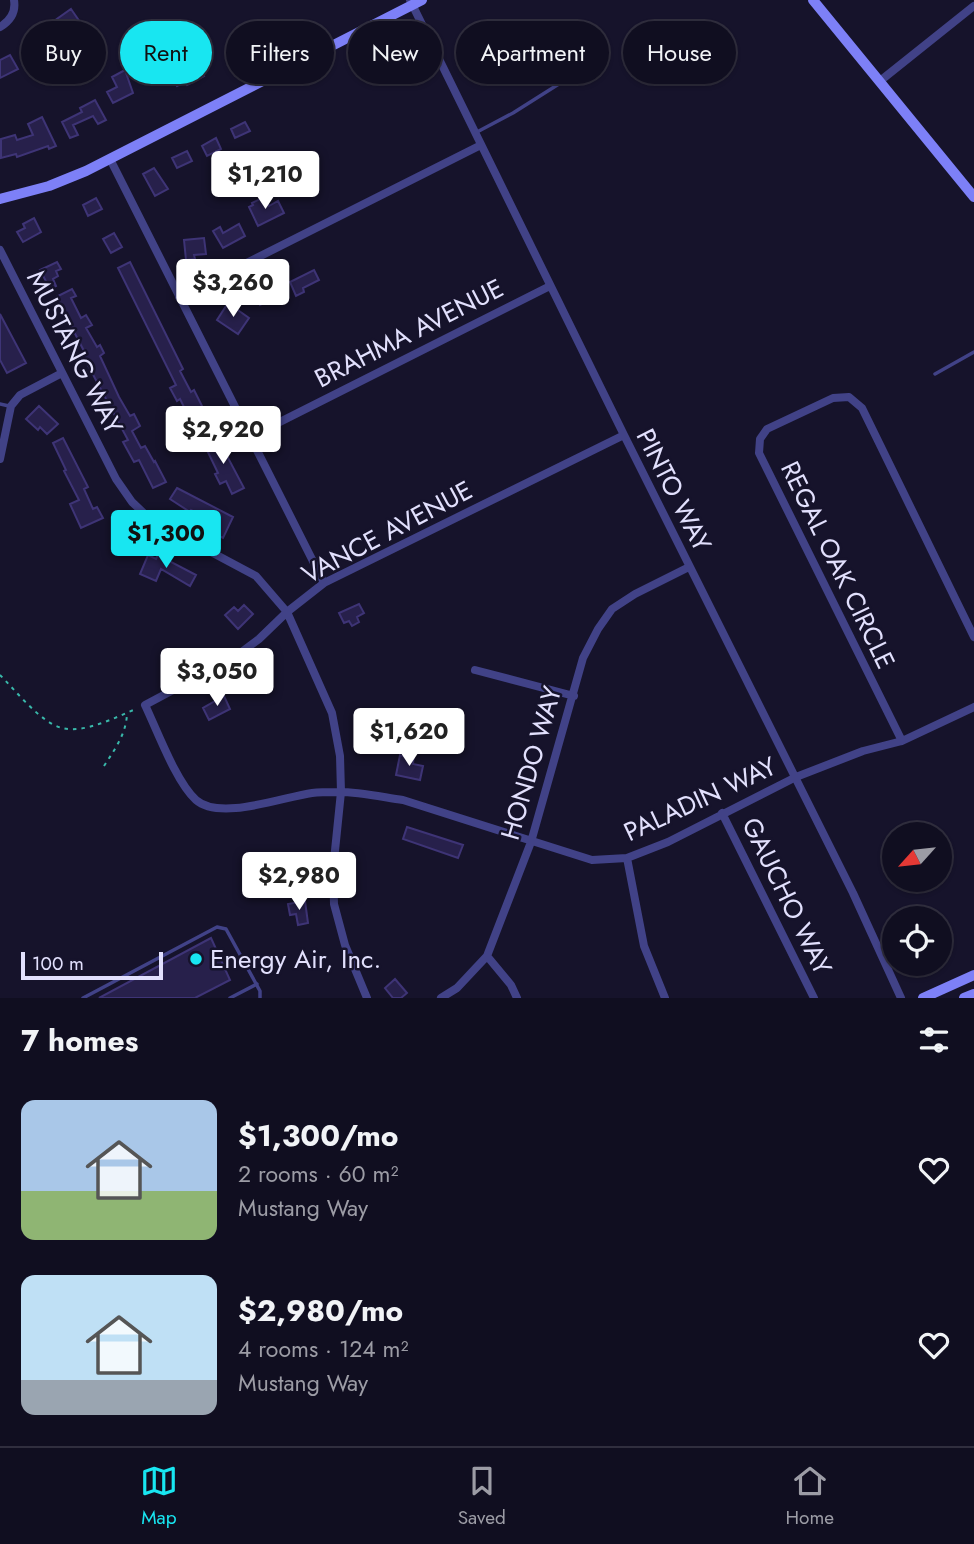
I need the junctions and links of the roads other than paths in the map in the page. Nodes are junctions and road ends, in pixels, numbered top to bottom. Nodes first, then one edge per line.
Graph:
1 (14, 0) edge
2 (813, 0) edge
3 (414, 2) edge
4 (974, 6) edge
5 (0, 27) edge
6 (880, 81) junction
7 (559, 84) edge
8 (475, 133) junction
9 (481, 145) junction
10 (110, 159) junction
11 (974, 197) edge
12 (0, 199) edge
13 (0, 250) edge
14 (550, 286) junction
15 (179, 297) junction
16 (974, 352) edge
17 (62, 373) junction
18 (935, 374) dead end
19 (0, 404) edge
20 (11, 406) junction
21 (624, 435) junction
22 (250, 437) junction
23 (0, 459) edge
24 (689, 567) junction
25 (324, 583) junction
26 (286, 612) junction
27 (974, 637) edge
28 (475, 670) dead end
29 (574, 696) junction
30 (145, 705) joint
31 (974, 707) edge
32 (902, 741) junction
33 (796, 777) junction
34 (341, 792) junction
35 (723, 813) junction
36 (531, 842) junction
37 (627, 858) junction
38 (488, 956) junction
39 (974, 975) edge
40 (257, 984) junction
41 (974, 994) edge
42 (83, 998) edge
43 (230, 998) edge
44 (260, 998) edge
45 (367, 998) edge
46 (441, 998) edge
47 (517, 998) edge
48 (665, 998) edge
49 (814, 998) edge
50 (901, 998) edge
51 (923, 998) edge
52 (964, 998) edge

1 - 5 street
2 - 6 street
3 - 8 street, PINTO WAY
3 - 10 street
4 - 6 street
6 - 11 street
7 - 8 lane
8 - 9 street, PINTO WAY
9 - 14 street, PINTO WAY
9 - 15 street
10 - 12 street
10 - 15 street
13 - 17 street, MUSTANG WAY
14 - 21 street, PINTO WAY
14 - 22 street, BRAHMA AVENUE
15 - 22 street
16 - 18 lane
17 - 20 street
17 - 26 street, MUSTANG WAY
19 - 20 lane
20 - 23 street
21 - 24 street, PINTO WAY
21 - 25 street, VANCE AVENUE
22 - 25 street
24 - 29 street, HONDO WAY
24 - 33 street, PINTO WAY
25 - 26 street, VANCE AVENUE
26 - 30 street, VANCE AVENUE
26 - 34 street, MUSTANG WAY
27 - 32 street, REGAL OAK CIRCLE
28 - 29 street
29 - 36 street, HONDO WAY
30 - 34 street, PALADIN WAY
31 - 32 street
32 - 33 street
33 - 35 street, PALADIN WAY
33 - 50 street, PINTO WAY
34 - 36 street, PALADIN WAY
34 - 45 street, MUSTANG WAY
35 - 37 street, PALADIN WAY
35 - 49 street, GAUCHO WAY
36 - 37 street, PALADIN WAY
36 - 38 street, HONDO WAY
37 - 48 street
38 - 46 street, HONDO WAY
38 - 47 street
39 - 51 street
40 - 42 lane
40 - 43 lane
40 - 44 lane
41 - 52 street

